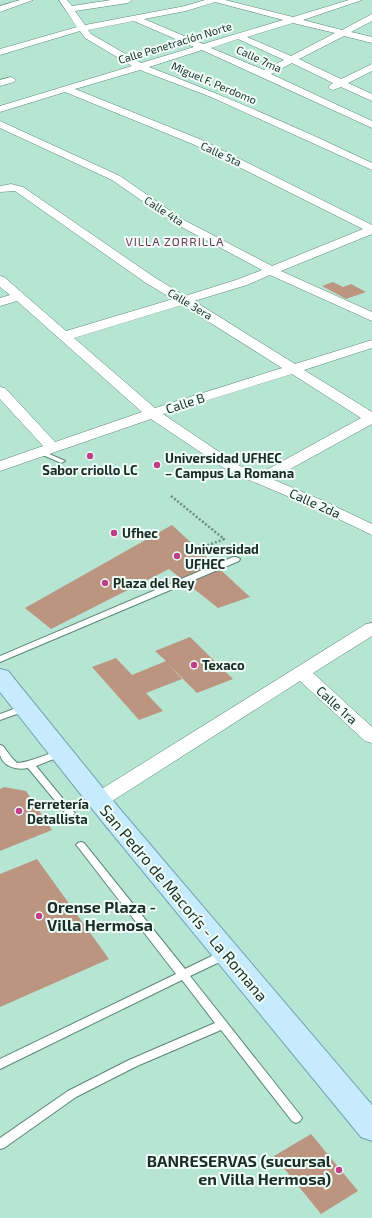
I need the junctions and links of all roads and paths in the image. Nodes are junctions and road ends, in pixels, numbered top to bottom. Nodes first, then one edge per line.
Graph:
1 (30, 0) edge
2 (63, 0) edge
3 (128, 0) edge
4 (215, 0) edge
5 (353, 1) edge
6 (69, 8) junction
7 (0, 9) edge
8 (372, 17) edge
9 (135, 18) junction
10 (291, 20) junction
11 (82, 28) junction
12 (342, 32) junction
13 (238, 36) junction
14 (372, 40) edge
15 (202, 47) junction
16 (0, 52) edge
17 (291, 59) junction
18 (139, 66) junction
19 (372, 67) edge
20 (264, 74) junction
21 (11, 80) dead end
22 (0, 83) edge
23 (341, 84) junction
24 (65, 88) junction
25 (313, 98) junction
26 (372, 98) edge
27 (0, 109) edge
28 (0, 124) edge
29 (372, 125) edge
30 (372, 167) edge
31 (5, 188) edge
32 (372, 230) edge
33 (271, 271) junction
34 (0, 280) edge
35 (19, 297) junction
36 (184, 300) junction
37 (0, 302) edge
38 (372, 317) edge
39 (65, 336) junction
40 (372, 344) edge
41 (293, 368) junction
42 (0, 391) edge
43 (153, 414) junction
44 (372, 418) edge
45 (47, 450) junction
46 (61, 461) dead end
47 (0, 466) edge
48 (260, 479) junction
49 (171, 496) dead end
50 (372, 530) edge
51 (206, 546) dead end
52 (236, 559) dead end
53 (372, 628) edge
54 (0, 659) edge
55 (302, 673) junction
56 (0, 676) edge
57 (26, 708) junction
58 (0, 717) edge
59 (372, 737) edge
60 (0, 748) edge
61 (61, 753) junction
62 (30, 764) junction
63 (99, 800) junction
64 (70, 813) dead end
65 (81, 845) dead end
66 (226, 954) junction
67 (183, 975) junction
68 (222, 1024) junction
69 (0, 1064) edge
70 (296, 1118) dead end
71 (372, 1128) edge
72 (0, 1144) edge

1 - 7 street
2 - 6 street, Miguel F. Perdomo
3 - 6 street
4 - 9 street
4 - 10 street
5 - 10 street, Calle Penetración Norte
6 - 11 street, Miguel F. Perdomo
8 - 12 street
9 - 11 street
9 - 15 street, Calle 7ma
10 - 12 street
10 - 13 street, Calle Penetración Norte
11 - 16 street
11 - 18 street, Miguel F. Perdomo
12 - 14 street
12 - 17 street
13 - 15 street, Calle Penetración Norte
13 - 17 street
15 - 18 street, Calle Penetración Norte
15 - 20 street, Calle 7ma
17 - 20 street
17 - 23 street
18 - 24 street, Calle Penetración Norte
18 - 30 street, Miguel F. Perdomo
19 - 23 street
20 - 25 street, Calle 7ma
21 - 22 street
23 - 25 street
23 - 26 street
24 - 27 street, Calle Penetración Norte
24 - 32 street, Calle 5ta
25 - 29 street, Calle 7ma
28 - 33 street, Calle 4ta
31 - 36 street, Calle 3era
32 - 33 street
33 - 36 street
33 - 38 street, Calle 4ta
34 - 35 street, Calle 2da
35 - 37 street
35 - 39 street, Calle 2da
36 - 39 street
36 - 41 street, Calle 3era
39 - 43 street, Calle 2da
40 - 41 street, Calle B
41 - 43 street, Calle B
41 - 44 street, Calle 3era
42 - 45 street
43 - 45 street, Calle B
43 - 48 street, Calle 2da
44 - 48 street
45 - 46 lane
45 - 47 street, Calle B
48 - 50 street, Calle 2da
49 - 51 path
52 - 54 lane
53 - 55 street
55 - 59 street, Calle 1ra
55 - 63 street
56 - 57 main road, San Pedro de Macorís - La Romana
57 - 58 lane
57 - 61 main road, San Pedro de Macorís - La Romana
60 - 62 lane
61 - 62 lane
61 - 63 main road, San Pedro de Macorís - La Romana
62 - 64 lane
63 - 66 main road, San Pedro de Macorís - La Romana
65 - 67 lane
66 - 67 lane
66 - 71 main road, San Pedro de Macorís - La Romana
67 - 68 lane
67 - 69 lane
68 - 70 lane
68 - 72 lane

